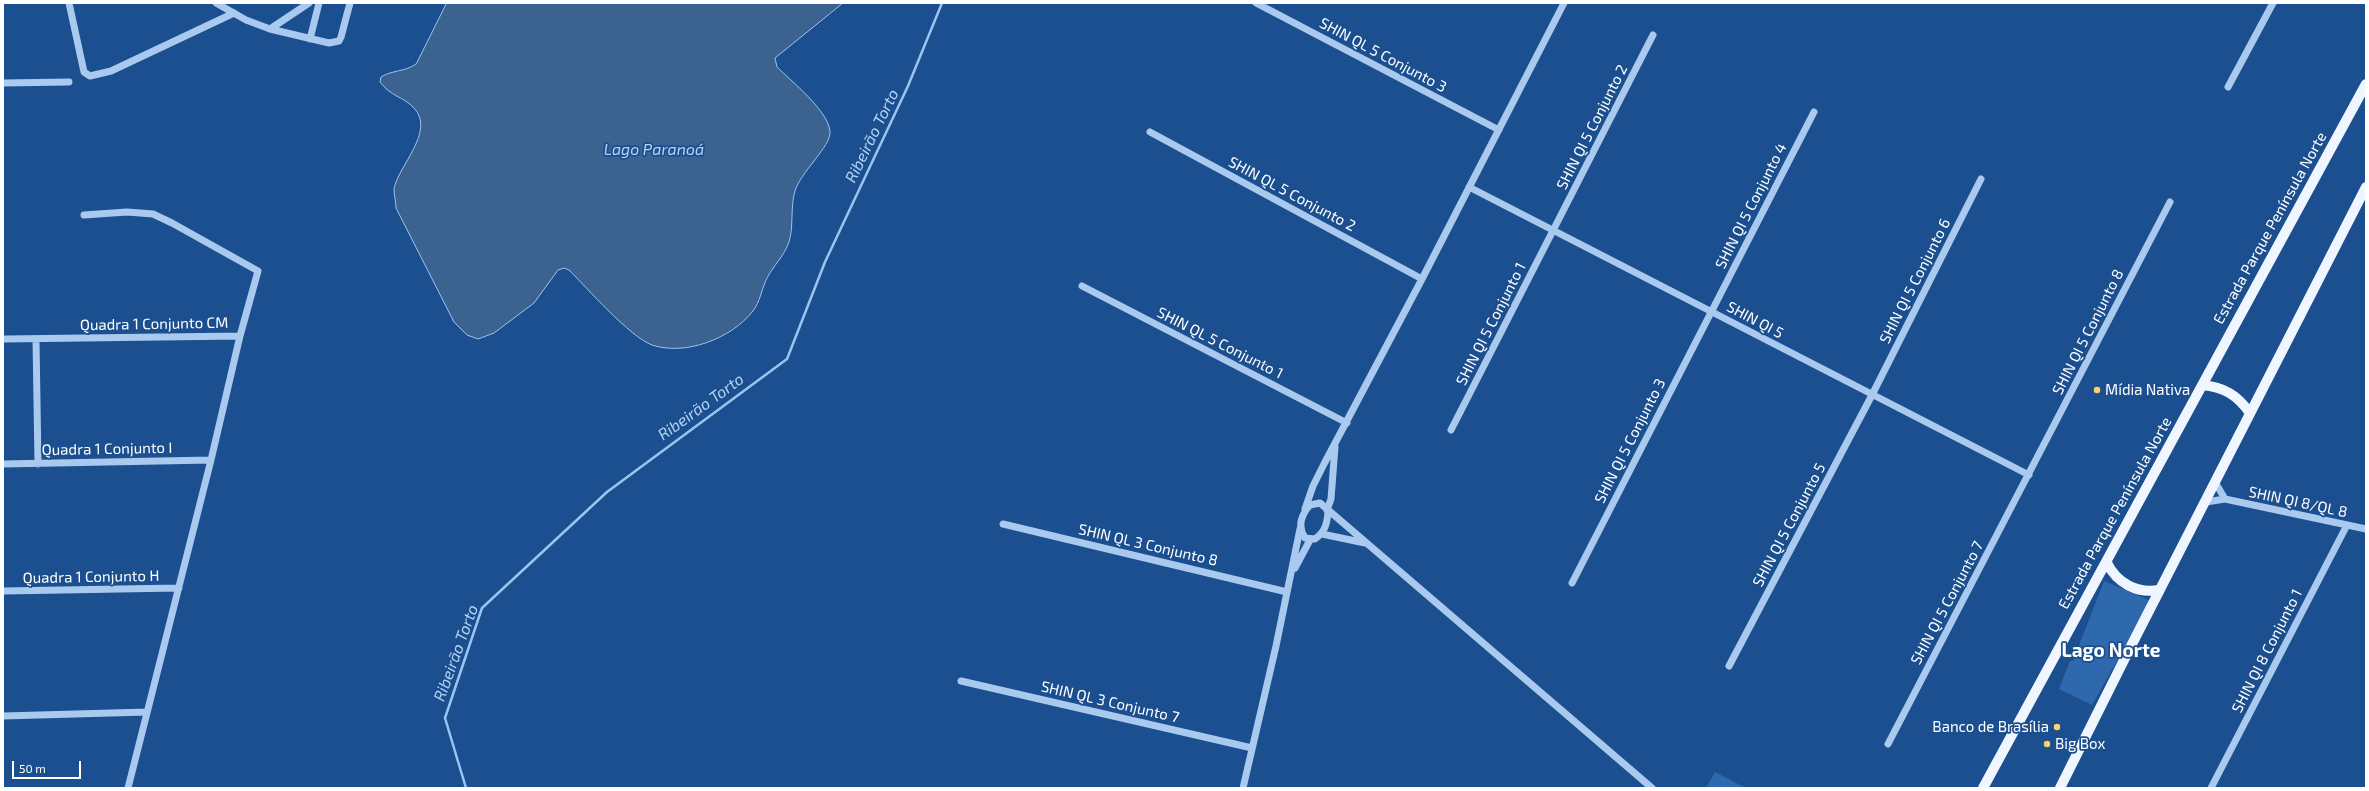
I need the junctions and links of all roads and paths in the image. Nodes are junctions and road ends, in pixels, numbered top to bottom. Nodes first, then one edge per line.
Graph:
1 (69, 3) edge
2 (216, 3) edge
3 (309, 3) edge
4 (319, 3) edge
5 (350, 3) edge
6 (1256, 3) edge
7 (1564, 3) edge
8 (2273, 3) edge
9 (234, 13) junction
10 (270, 29) junction
11 (1653, 35) dead end
12 (310, 39) junction
13 (69, 82) dead end
14 (3, 83) edge
15 (2366, 84) edge
16 (2228, 87) dead end
17 (1814, 112) dead end
18 (1499, 130) junction
19 (1150, 132) dead end
20 (1981, 179) dead end
21 (1469, 187) junction
22 (2366, 188) edge
23 (2170, 202) dead end
24 (84, 215) dead end
25 (1554, 230) junction
26 (1422, 279) junction
27 (1082, 286) dead end
28 (1711, 311) junction
29 (240, 336) junction
30 (5, 339) dead end
31 (36, 339) junction
32 (2202, 385) junction
33 (1872, 395) junction
34 (2250, 412) junction
35 (1347, 423) junction
36 (1451, 430) dead end
37 (1336, 445) junction
38 (211, 460) junction
39 (3, 464) edge
40 (38, 464) junction
41 (2029, 475) junction
42 (2215, 482) junction
43 (2225, 500) junction
44 (2206, 502) junction
45 (1306, 510) junction
46 (1328, 511) junction
47 (1003, 524) dead end
48 (2347, 526) junction
49 (1300, 528) junction
50 (2366, 529) edge
51 (1322, 534) junction
52 (1310, 540) junction
53 (1365, 543) junction
54 (2107, 563) junction
55 (1291, 578) junction
56 (1572, 583) dead end
57 (179, 588) junction
58 (2159, 590) junction
59 (3, 591) edge
60 (1287, 592) junction
61 (1729, 666) dead end
62 (961, 681) dead end
63 (147, 712) junction
64 (3, 716) edge
65 (1888, 744) dead end
66 (1252, 748) junction
67 (128, 788) edge
68 (1243, 788) edge
69 (1652, 788) edge
70 (1983, 788) edge
71 (2060, 788) edge
72 (2211, 788) edge

1 - 9 street
2 - 9 street
3 - 10 street
4 - 12 street
5 - 12 street
6 - 18 street, SHIN QL 5 Conjunto 3
7 - 18 street
8 - 16 street
9 - 10 street
10 - 12 street
11 - 25 street, SHIN QI 5 Conjunto 2
13 - 14 street
15 - 32 main road, Estrada Parque Península Norte
17 - 28 street, SHIN QI 5 Conjunto 4
18 - 21 street
19 - 26 street, SHIN QL 5 Conjunto 2
20 - 33 street, SHIN QI 5 Conjunto 6
21 - 25 street, SHIN QI 5
21 - 26 street
22 - 34 main road
23 - 41 street, SHIN QI 5 Conjunto 8
24 - 29 street, Quadra 1 Conjunto CM
25 - 28 street, SHIN QI 5
25 - 36 street, SHIN QI 5 Conjunto 1
26 - 35 street
27 - 35 street, SHIN QL 5 Conjunto 1
28 - 33 street, SHIN QI 5
28 - 56 street, SHIN QI 5 Conjunto 3
29 - 31 street, Quadra 1 Conjunto CM
29 - 38 street
30 - 31 street, Quadra 1 Conjunto CM
31 - 40 street
32 - 34 main road
32 - 54 main road, Estrada Parque Península Norte
33 - 41 street, SHIN QI 5
33 - 61 street, SHIN QI 5 Conjunto 5
34 - 42 main road
35 - 37 street
37 - 45 street
37 - 46 street
38 - 40 street, Quadra 1 Conjunto I
38 - 57 street
39 - 40 street, Quadra 1 Conjunto I
41 - 65 street, SHIN QI 5 Conjunto 7
42 - 43 street, SHIN QI 8/QL 8
42 - 44 main road
43 - 44 street, SHIN QI 8/QL 8
43 - 48 street, SHIN QI 8/QL 8
44 - 58 main road
45 - 46 street
45 - 49 street
46 - 51 street
46 - 53 street
47 - 60 street, SHIN QL 3 Conjunto 8
48 - 50 street, SHIN QI 8/QL 8
48 - 72 street, SHIN QI 8 Conjunto 1
49 - 52 street
49 - 55 street
51 - 52 street
51 - 53 street
52 - 55 street
53 - 69 street
54 - 58 main road
54 - 70 main road, Estrada Parque Península Norte
55 - 60 street
57 - 59 street, Quadra 1 Conjunto H
57 - 63 street
58 - 71 main road
60 - 66 street
62 - 66 street, SHIN QL 3 Conjunto 7
63 - 64 street
63 - 67 street
66 - 68 street

